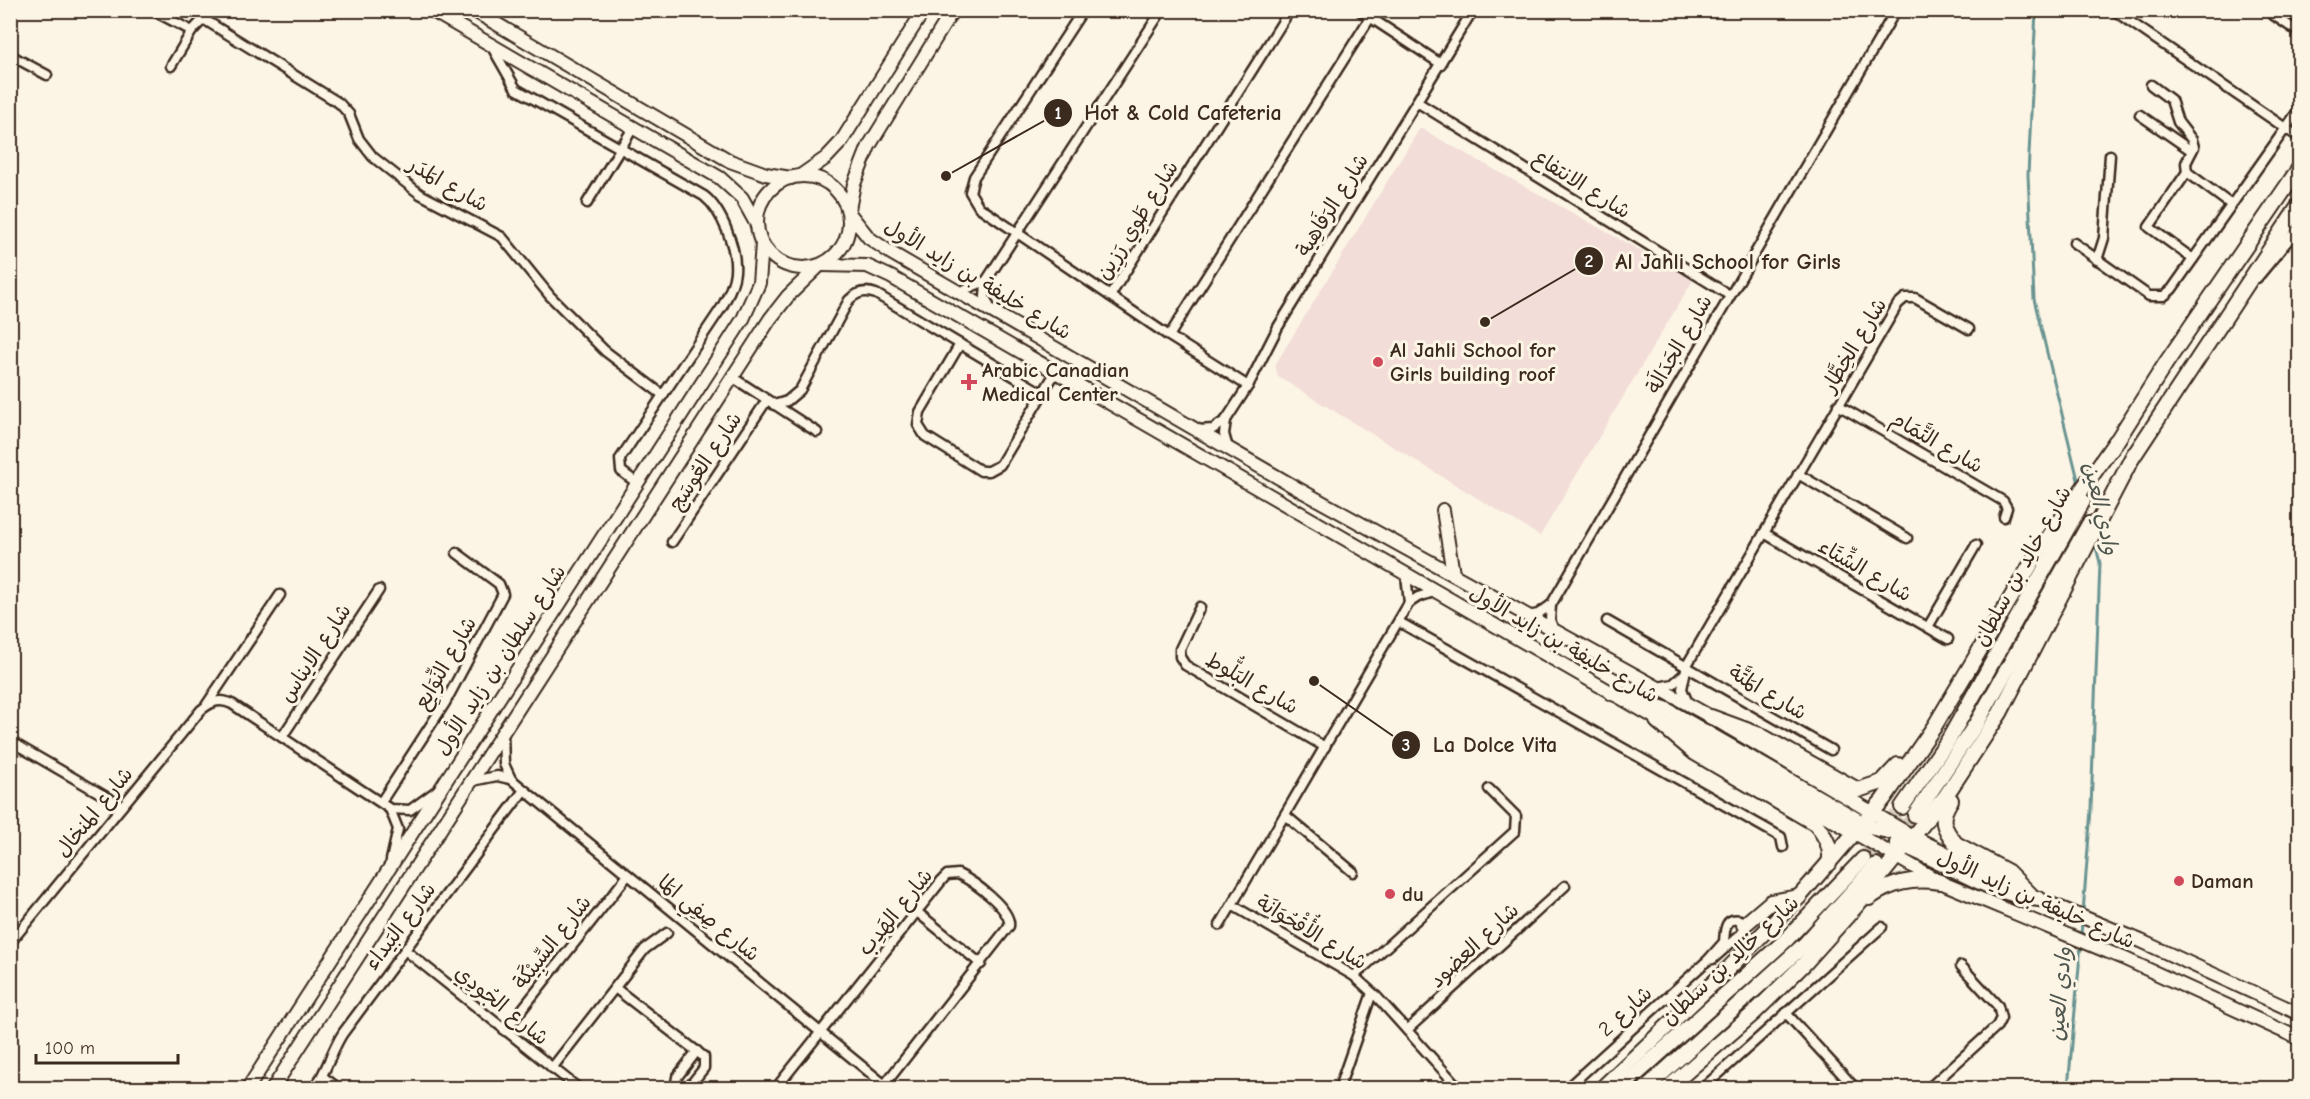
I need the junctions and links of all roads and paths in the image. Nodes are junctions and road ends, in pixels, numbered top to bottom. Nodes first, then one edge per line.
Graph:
1 (152, 10) edge
2 (212, 10) edge
3 (431, 10) edge
4 (473, 10) edge
5 (924, 10) edge
6 (954, 10) edge
7 (1083, 10) edge
8 (1162, 10) edge
9 (1290, 10) edge
10 (1359, 10) edge
11 (1473, 10) edge
12 (1896, 10) edge
13 (2114, 10) edge
14 (2266, 10) edge
15 (1373, 14) edge
16 (205, 20) junction
17 (192, 31) junction
18 (2300, 33) edge
19 (489, 44) junction
20 (10, 55) edge
21 (1441, 64) junction
22 (171, 66) dead end
23 (526, 66) junction
24 (47, 75) dead end
25 (508, 77) junction
26 (2151, 85) dead end
27 (1417, 102) junction
28 (2300, 108) edge
29 (2140, 115) dead end
30 (633, 128) junction
31 (2286, 128) junction
32 (2300, 138) edge
33 (620, 148) junction
34 (2192, 152) junction
35 (2110, 155) dead end
36 (2300, 166) edge
37 (2187, 172) junction
38 (795, 177) junction
39 (587, 203) dead end
40 (2230, 204) junction
41 (2300, 204) edge
42 (849, 212) junction
43 (757, 225) junction
44 (2300, 226) edge
45 (1017, 234) junction
46 (2074, 243) dead end
47 (762, 244) junction
48 (2193, 259) junction
49 (2097, 260) junction
50 (821, 266) junction
51 (986, 281) junction
52 (958, 292) junction
53 (1729, 295) junction
54 (1110, 296) junction
55 (2235, 299) junction
56 (991, 311) junction
57 (1969, 329) dead end
58 (1169, 336) junction
59 (960, 344) junction
60 (1055, 373) junction
61 (732, 377) junction
62 (1248, 386) junction
63 (1042, 393) junction
64 (663, 395) junction
65 (771, 402) junction
66 (1838, 405) junction
67 (1226, 420) junction
68 (1197, 430) junction
69 (817, 432) dead end
70 (2116, 441) junction
71 (1228, 448) junction
72 (1798, 474) junction
73 (637, 483) junction
74 (1443, 510) dead end
75 (2004, 517) dead end
76 (1764, 532) junction
77 (1907, 538) dead end
78 (672, 542) dead end
79 (1976, 545) dead end
80 (457, 553) dead end
81 (1453, 574) junction
82 (1406, 575) junction
83 (379, 590) dead end
84 (1434, 592) junction
85 (280, 595) dead end
86 (1409, 603) junction
87 (1551, 605) junction
88 (1200, 607) dead end
89 (1524, 615) junction
90 (2042, 620) junction
91 (1399, 621) junction
92 (1607, 621) dead end
93 (1928, 627) junction
94 (1556, 632) junction
95 (1948, 639) dead end
96 (1686, 668) junction
97 (1966, 675) junction
98 (1653, 687) junction
99 (1612, 693) junction
100 (207, 705) junction
101 (1691, 707) junction
102 (2000, 713) junction
103 (1711, 717) junction
104 (1657, 721) junction
105 (503, 733) junction
106 (282, 737) junction
107 (10, 741) edge
108 (1325, 747) junction
109 (1831, 750) dead end
110 (511, 779) junction
111 (472, 781) junction
112 (442, 787) junction
113 (1489, 789) dead end
114 (524, 790) junction
115 (381, 802) junction
116 (122, 806) junction
117 (1902, 807) tunnel mouth
118 (390, 809) junction
119 (1285, 815) junction
120 (1915, 815) tunnel mouth
121 (1862, 823) junction
122 (1904, 846) junction
123 (1783, 847) dead end
124 (1863, 859) tunnel mouth
125 (1829, 864) junction
126 (1876, 865) tunnel mouth
127 (389, 868) junction
128 (1353, 872) dead end
129 (627, 875) junction
130 (1940, 882) junction
131 (1565, 886) dead end
132 (2035, 896) junction
133 (1799, 897) junction
134 (1232, 905) junction
135 (1857, 905) junction
136 (916, 912) junction
137 (1744, 925) junction
138 (1220, 926) dead end
139 (1882, 927) dead end
140 (668, 933) dead end
141 (10, 943) edge
142 (405, 950) junction
143 (1708, 960) junction
144 (981, 964) junction
145 (1961, 966) dead end
146 (1354, 976) junction
147 (615, 988) junction
148 (1372, 993) junction
149 (1786, 1013) junction
150 (2300, 1014) edge
151 (505, 1030) junction
152 (1407, 1030) junction
153 (820, 1033) junction
154 (2300, 1040) edge
155 (697, 1051) junction
156 (552, 1068) junction
157 (323, 1077) junction
158 (884, 1087) edge
159 (1458, 1088) edge
160 (248, 1089) edge
161 (273, 1089) edge
162 (314, 1089) edge
163 (338, 1089) edge
164 (578, 1089) edge
165 (680, 1089) edge
166 (688, 1089) edge
167 (776, 1089) edge
168 (1339, 1089) edge
169 (1567, 1089) edge
170 (1602, 1089) edge
171 (1621, 1089) edge
172 (1646, 1089) edge
173 (1668, 1089) edge
174 (1703, 1089) edge
175 (1855, 1089) edge
176 (1929, 1089) edge

1 - 17 street
2 - 16 street
3 - 19 main road
4 - 38 main road
5 - 38 main road
6 - 42 main road
7 - 45 street
8 - 45 street
9 - 54 street, شارع طَوِي رَزِين
10 - 15 street
11 - 21 street, شارع الرَفَاهِية
12 - 53 street, شارع الجَدَالَة
13 - 31 street
14 - 18 street
15 - 21 street
15 - 58 street
16 - 17 street
16 - 64 street, شارع المَدَر
17 - 22 street
19 - 23 main road
19 - 25 street
20 - 24 street
21 - 27 street, شارع الرَفَاهِية
23 - 25 street
23 - 30 main road
25 - 33 street
26 - 34 street
27 - 53 street, شارع الانتفاع
27 - 62 street, شارع الرَفَاهِية
28 - 31 street
29 - 34 street
30 - 33 street
30 - 43 main road
31 - 32 street
31 - 40 street
33 - 39 street
33 - 64 street
34 - 37 street
35 - 49 street
36 - 70 main road, شارع خالِد بن سلطان
37 - 40 street
37 - 48 street
38 - 42 main road
38 - 43 main road
40 - 48 street
41 - 55 main road
42 - 50 main road
42 - 52 main road, شارع خليفة بن زايد الأول
43 - 47 main road
44 - 55 street
45 - 51 street
45 - 54 street
46 - 49 street
47 - 50 main road
47 - 73 main road, شارع سلطان بن زايد الأول
48 - 49 street
50 - 60 main road, شارع خليفة بن زايد الأول
50 - 61 main road, شارع سلطان بن زايد الأول
51 - 52 street
51 - 56 street
52 - 56 main road, شارع خليفة بن زايد الأول
53 - 87 street, شارع الجَدَالَة
54 - 58 street
55 - 90 main road
56 - 68 main road, شارع خليفة بن زايد الأول
57 - 66 street, شارع الخِطَّار
58 - 62 street
59 - 63 street, شارع العُوسَج
59 - 63 street
59 - 65 street, شارع العُوسَج
60 - 63 street
60 - 82 main road, شارع خليفة بن زايد الأول
61 - 65 street, شارع العُوسَج
61 - 105 main road, شارع سلطان بن زايد الأول
62 - 67 street, شارع الرَفَاهِية
64 - 73 street
65 - 69 street, شارع العُوسَج
65 - 78 street, شارع العُوسَج
66 - 72 street, شارع الخِطَّار
66 - 75 street, شارع التَّمَام
67 - 68 street
67 - 71 street
68 - 71 main road, شارع خليفة بن زايد الأول
70 - 97 main road
70 - 117 main road, شارع خالِد بن سلطان
71 - 81 main road, شارع خليفة بن زايد الأول
72 - 76 street, شارع الخِطَّار
72 - 77 street
73 - 112 main road, شارع سلطان بن زايد الأول
74 - 81 main road
76 - 93 street, شارع الشِّتَاء
76 - 96 street, شارع الخِطَّار
79 - 93 street
80 - 115 street, شارع النِّوَايِع
81 - 89 main road, شارع خليفة بن زايد الأول
82 - 84 main road, شارع خليفة بن زايد الأول
82 - 86 street
83 - 106 street, شارع الايناس
84 - 86 street
84 - 99 main road, شارع خليفة بن زايد الأول
85 - 100 street, شارع المنخال
86 - 91 street, شارع الأُقْحُوَانَة
87 - 89 street
87 - 94 street
88 - 108 street, شارع البَلُّوط
89 - 94 main road, شارع خليفة بن زايد الأول
90 - 102 main road
90 - 120 main road, شارع خالِد بن سلطان
91 - 108 street, شارع الأُقْحُوَانَة
91 - 123 street
92 - 96 street, شارع المَتَّة
93 - 95 street, شارع الشِّتَاء
94 - 98 main road, شارع خليفة بن زايد الأول
96 - 98 street, شارع الخِطَّار
96 - 101 street
96 - 109 street, شارع المَتَّة
97 - 103 main road
97 - 121 main road
98 - 101 main road, شارع خليفة بن زايد الأول
99 - 104 main road, شارع خليفة بن زايد الأول
99 - 121 main road
100 - 106 street
100 - 116 street, شارع المنخال
101 - 103 main road, شارع خليفة بن زايد الأول
102 - 122 main road
102 - 132 main road
103 - 121 main road, شارع خليفة بن زايد الأول
104 - 121 main road, شارع خليفة بن زايد الأول
104 - 125 main road
105 - 110 street
105 - 111 main road, شارع سلطان بن زايد الأول
106 - 115 street
107 - 116 street
108 - 119 street, شارع الأُقْحُوَانَة
110 - 111 street
110 - 114 street, شارع صِفِي المَا
111 - 161 main road, شارع سلطان بن زايد الأول
112 - 118 street
112 - 127 main road, شارع سلطان بن زايد الأول
113 - 146 street
114 - 129 street, شارع صِفِي المَا
114 - 142 street, شارع البَيداء
115 - 118 street
116 - 141 street, شارع المنخال
118 - 127 street
119 - 128 street
119 - 134 street, شارع الأُقْحُوَانَة
121 - 122 main road, شارع خليفة بن زايد الأول
121 - 122 main road
121 - 125 main road
122 - 130 main road, شارع خليفة بن زايد الأول
122 - 132 main road
122 - 135 main road
124 - 171 main road, شارع خالِد بن سلطان
125 - 133 main road
126 - 172 main road, شارع خالِد بن سلطان
127 - 160 main road, شارع سلطان بن زايد الأول
129 - 151 street, شارع السِّبِيْكَة
129 - 153 street, شارع صِفِي المَا
130 - 135 main road
130 - 154 main road, شارع خليفة بن زايد الأول
131 - 152 street, شارع العضود
132 - 150 main road, شارع خليفة بن زايد الأول
133 - 137 main road
133 - 170 main road
134 - 138 street, شارع الأُقْحُوَانَة
134 - 146 street, شارع الأُقْحُوَانَة
135 - 173 main road
136 - 144 street
136 - 144 street, شارع الهَدِب
136 - 153 street, شارع الهَدِب
137 - 143 street, شارع 2
137 - 143 street, شارع 2
139 - 149 street
140 - 147 street
142 - 151 street, شارع الجُودِي
142 - 157 street, شارع البَيداء
143 - 169 street, شارع 2
144 - 158 street, شارع الهَدِب
145 - 176 street
146 - 148 street, شارع الأُقْحُوَانَة
147 - 155 street
147 - 156 street
148 - 152 street, شارع الأُقْحُوَانَة
148 - 168 street, شارع الأُقْحُوَانَة
149 - 174 street
149 - 175 street
151 - 156 street, شارع الجُودِي
152 - 159 street, شارع الأُقْحُوَانَة
153 - 158 street, شارع صِفِي المَا
153 - 167 street, شارع الهَدِب
155 - 165 street
155 - 166 street
156 - 164 street, شارع الجُودِي
157 - 162 street, شارع البَيداء
157 - 163 street

